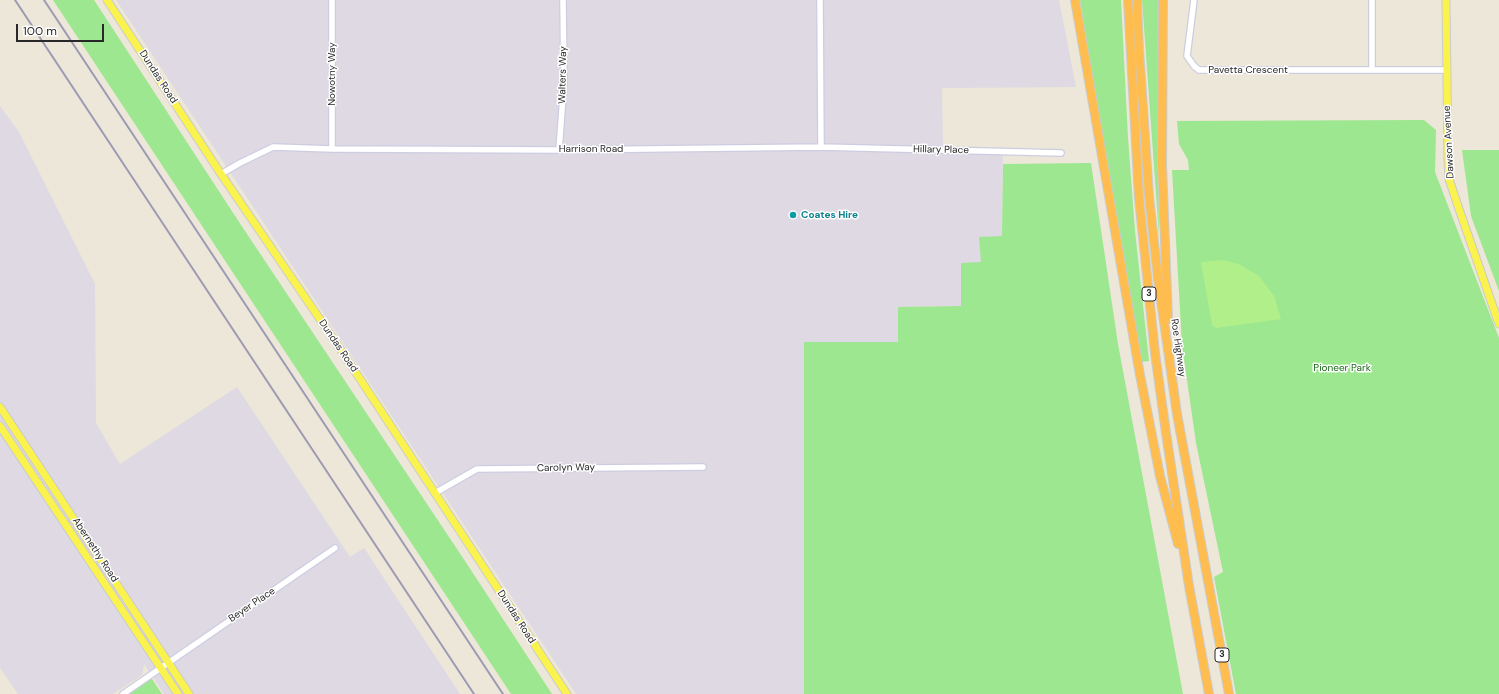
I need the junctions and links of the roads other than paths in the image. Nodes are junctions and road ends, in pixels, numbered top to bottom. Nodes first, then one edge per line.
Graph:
1 (107, 0) edge
2 (332, 0) edge
3 (563, 0) edge
4 (820, 0) edge
5 (1075, 0) edge
6 (1128, 0) edge
7 (1137, 0) edge
8 (1163, 0) edge
9 (1194, 0) edge
10 (1372, 0) edge
11 (1446, 0) edge
12 (1372, 70) junction
13 (1446, 70) junction
14 (821, 147) junction
15 (332, 149) junction
16 (560, 150) junction
17 (1061, 153) dead end
18 (222, 174) junction
19 (1499, 324) edge
20 (1168, 352) junction
21 (0, 407) edge
22 (0, 426) edge
23 (703, 467) dead end
24 (435, 493) junction
25 (335, 548) dead end
26 (1189, 586) junction
27 (168, 662) junction
28 (162, 668) junction
29 (123, 694) edge
30 (178, 694) edge
31 (189, 694) edge
32 (567, 694) edge
33 (1210, 694) edge
34 (1229, 694) edge

1 - 18 main road, Dundas Road
2 - 15 street, Nowotny Way
3 - 16 street, Walters Way
4 - 14 street
5 - 26 highway
6 - 26 highway, 3
7 - 20 highway, Roe Highway / 3
8 - 20 highway
9 - 12 street, Pavetta Crescent
10 - 12 street
11 - 13 main road, Dawson Avenue
12 - 13 street, Pavetta Crescent
13 - 19 main road, Dawson Avenue
14 - 16 street, Harrison Road
14 - 17 street, Hillary Place
15 - 16 street, Harrison Road
15 - 18 street, Harrison Road
18 - 24 main road, Dundas Road
20 - 34 highway, Roe Highway / 3
21 - 27 main road, Abernethy Road
22 - 28 main road, Abernethy Road
23 - 24 street, Carolyn Way
24 - 32 main road, Dundas Road
25 - 27 street, Beyer Place
26 - 33 highway, 3
27 - 28 street, Beyer Place
27 - 31 main road, Abernethy Road
28 - 29 street, Beyer Place
28 - 30 main road, Abernethy Road

